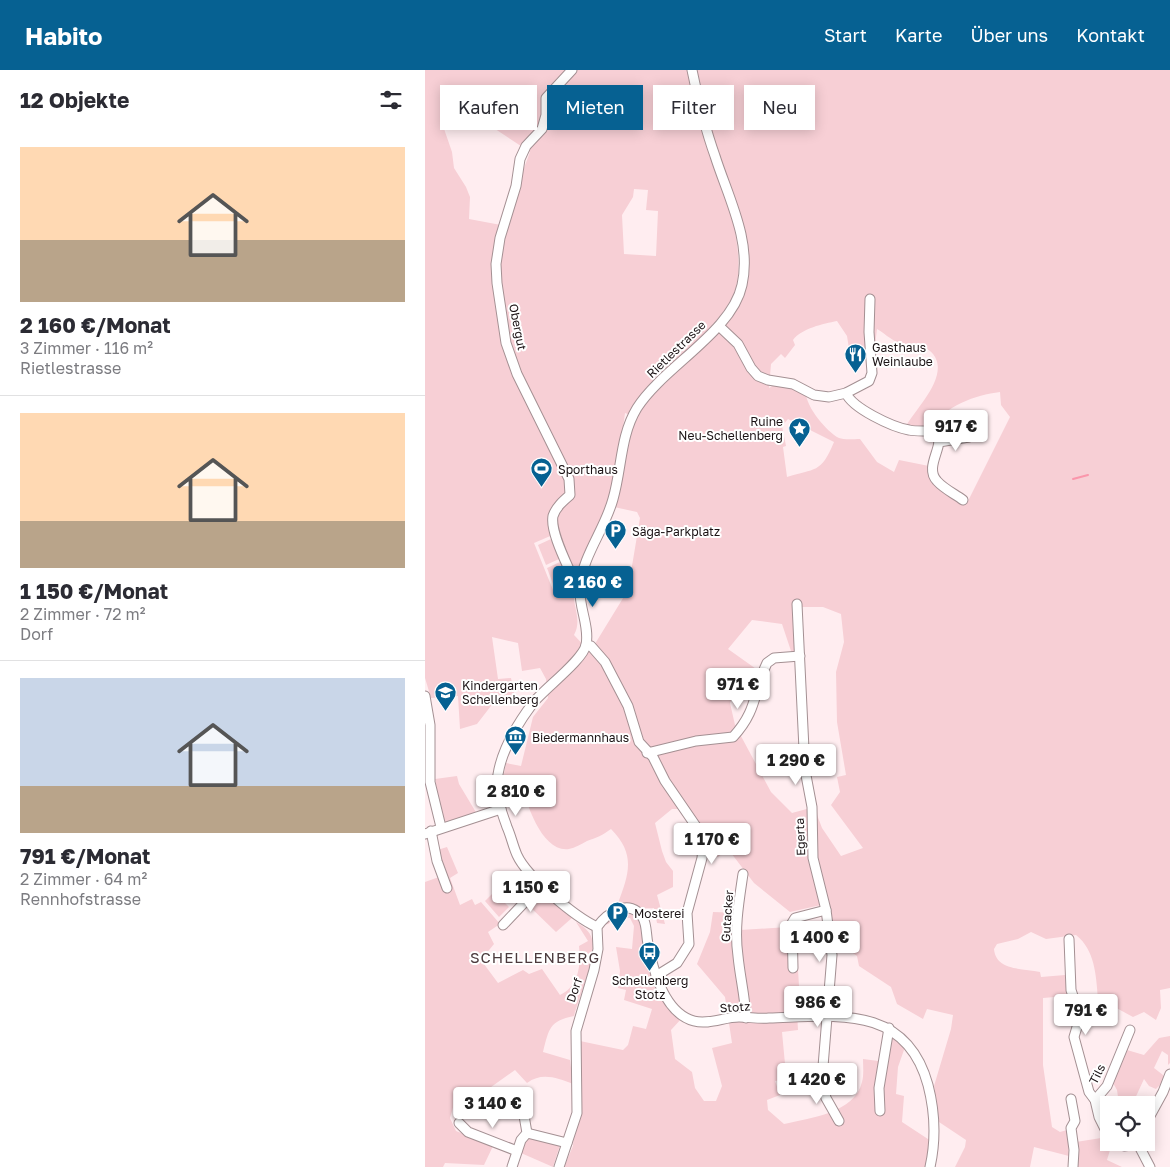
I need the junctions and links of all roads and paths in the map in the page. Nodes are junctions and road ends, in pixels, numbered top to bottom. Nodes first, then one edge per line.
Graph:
1 (571, 70) edge
2 (692, 70) edge
3 (870, 299) dead end
4 (719, 326) junction
5 (845, 393) junction
6 (969, 437) dead end
7 (939, 442) junction
8 (963, 500) dead end
9 (580, 582) junction
10 (797, 604) dead end
11 (586, 645) junction
12 (800, 656) junction
13 (425, 696) edge
14 (647, 752) junction
15 (501, 809) junction
16 (441, 827) junction
17 (428, 833) edge
18 (743, 874) dead end
19 (541, 885) junction
20 (447, 888) dead end
21 (826, 910) junction
22 (503, 925) dead end
23 (597, 927) junction
24 (1069, 939) dead end
25 (793, 968) dead end
26 (657, 976) junction
27 (828, 1016) junction
28 (746, 1018) junction
29 (889, 1028) junction
30 (1130, 1030) dead end
31 (1170, 1074) edge
32 (822, 1079) junction
33 (786, 1083) dead end
34 (1071, 1099) dead end
35 (1095, 1100) junction
36 (1155, 1107) edge
37 (497, 1109) dead end
38 (880, 1111) dead end
39 (839, 1120) dead end
40 (1100, 1120) edge
41 (459, 1124) dead end
42 (527, 1133) junction
43 (567, 1143) junction
44 (517, 1151) junction
45 (1141, 1151) edge
46 (1145, 1165) edge
47 (512, 1167) edge
48 (559, 1167) edge
49 (930, 1167) edge
50 (1073, 1167) edge

1 - 9 street, Obergut
2 - 4 street, Rietlestrasse
3 - 5 street
4 - 5 street
4 - 9 street, Rietlestrasse
5 - 7 street
6 - 7 street
7 - 8 street
9 - 11 street, Rietlestrasse
10 - 12 street, Egerta
11 - 14 street
11 - 15 street
12 - 14 street
12 - 21 street, Egerta
13 - 16 street
14 - 26 street
15 - 16 street
15 - 19 street
16 - 17 street
17 - 20 street
18 - 28 street, Gutacker
19 - 22 street
19 - 23 street
21 - 25 street
21 - 27 street, Egerta
23 - 26 street, Stotz
23 - 43 street, Dorf
24 - 35 street
26 - 28 street, Stotz
27 - 28 street, Stotz
27 - 29 street, Stotz
27 - 32 street, Egerta
29 - 38 street
29 - 49 street, Stotz
30 - 35 street, Tils
31 - 36 street
32 - 33 street
32 - 39 street
34 - 50 street
35 - 40 street
37 - 42 street
41 - 44 street
42 - 43 street
42 - 44 street
43 - 48 street, Dorf
44 - 47 street
45 - 46 street

